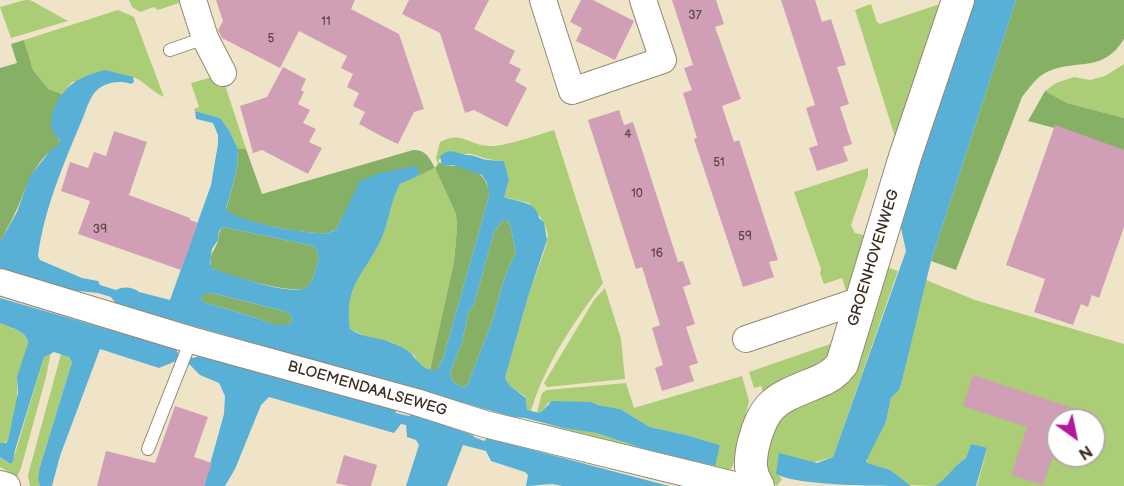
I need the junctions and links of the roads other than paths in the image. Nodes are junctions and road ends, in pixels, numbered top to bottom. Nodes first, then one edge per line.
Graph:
1 (193, 0) edge
2 (543, 0) edge
3 (643, 0) edge
4 (958, 0) edge
5 (205, 38) junction
6 (170, 50) dead end
7 (223, 73) dead end
8 (0, 282) edge
9 (861, 300) junction
10 (746, 339) dead end
11 (187, 351) junction
12 (148, 449) dead end
13 (0, 484) edge
14 (748, 484) edge
15 (7, 486) edge

1 - 5 street
2 - 3 street
4 - 9 street, GROENHOVENWEG
5 - 6 lane
5 - 7 street
8 - 11 street, BLOEMENDAALSEWEG
9 - 10 street
9 - 14 street, GROENHOVENWEG
11 - 12 lane
11 - 14 street, BLOEMENDAALSEWEG
13 - 15 street

